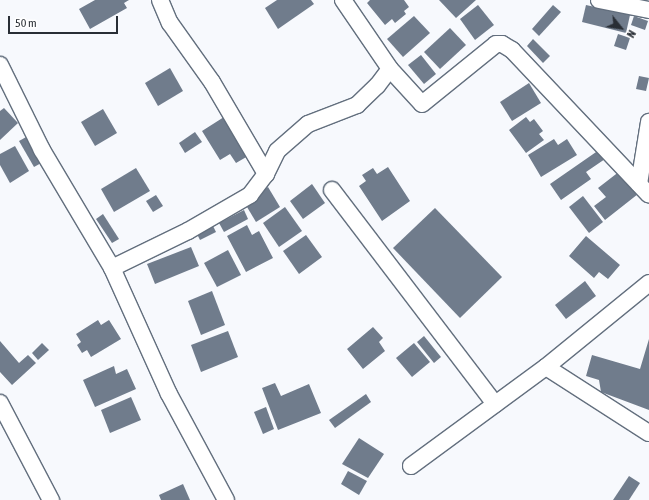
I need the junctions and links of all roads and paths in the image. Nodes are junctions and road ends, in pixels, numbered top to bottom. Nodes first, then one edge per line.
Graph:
1 (160, 0) edge
2 (343, 0) edge
3 (599, 0) edge
4 (649, 10) edge
5 (0, 65) edge
6 (390, 68) junction
7 (649, 122) edge
8 (266, 174) junction
9 (644, 189) edge
10 (332, 190) dead end
11 (112, 268) junction
12 (649, 283) edge
13 (546, 367) junction
14 (0, 403) edge
15 (495, 404) junction
16 (649, 433) edge
17 (411, 466) dead end
18 (51, 500) edge
19 (226, 500) edge

1 - 8 street
2 - 6 street
3 - 4 street
5 - 11 street
6 - 8 street
6 - 9 street
7 - 9 street
8 - 11 street
10 - 15 street
11 - 19 street
12 - 13 street
13 - 15 street
13 - 16 street
14 - 18 street
15 - 17 street

